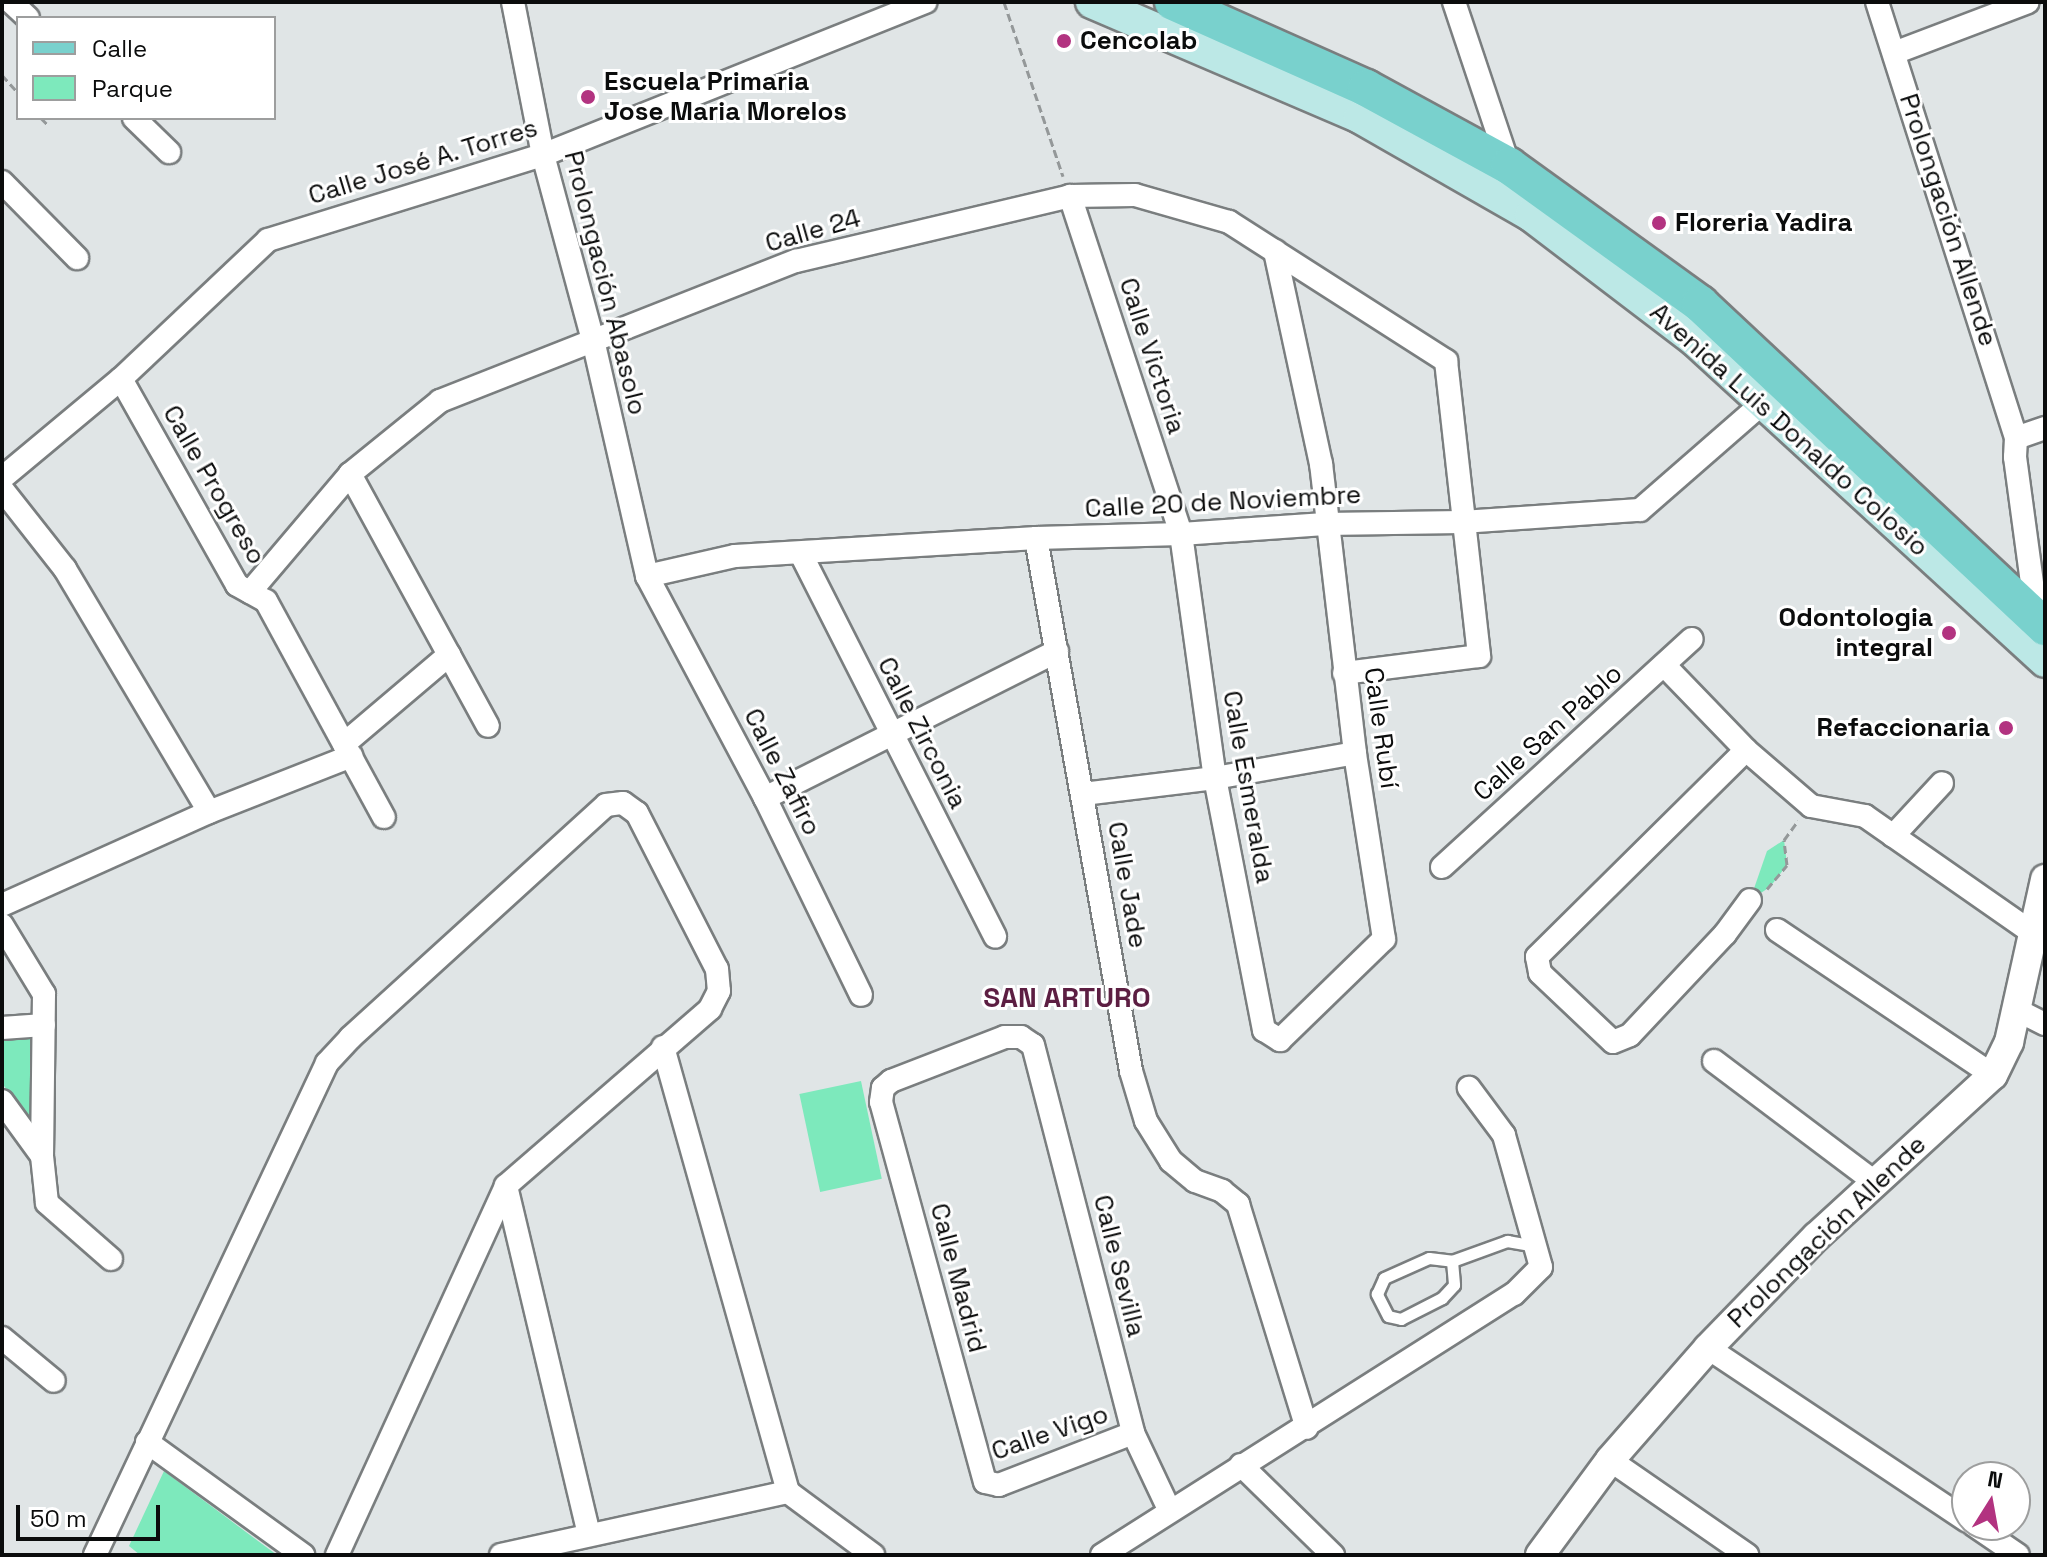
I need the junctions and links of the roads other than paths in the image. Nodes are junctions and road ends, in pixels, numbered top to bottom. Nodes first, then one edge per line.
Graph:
1 (11, 2) edge
2 (513, 2) edge
3 (926, 2) edge
4 (1092, 2) edge
5 (1173, 2) edge
6 (1454, 2) edge
7 (1877, 2) edge
8 (2028, 2) edge
9 (26, 16) edge
10 (1894, 53) junction
11 (136, 120) edge
12 (169, 152) dead end
13 (543, 155) junction
14 (1509, 166) junction
15 (2, 182) edge
16 (1070, 196) junction
17 (1275, 251) junction
18 (77, 258) dead end
19 (593, 340) junction
20 (121, 379) junction
21 (1764, 402) junction
22 (2045, 428) edge
23 (2016, 438) junction
24 (350, 474) junction
25 (2, 478) edge
26 (2, 489) edge
27 (1462, 522) junction
28 (1325, 524) junction
29 (1181, 534) junction
30 (1036, 538) junction
31 (801, 554) junction
32 (647, 576) junction
33 (250, 592) junction
34 (2042, 630) edge
35 (1692, 639) dead end
36 (1057, 651) junction
37 (449, 655) junction
38 (2045, 661) edge
39 (1664, 665) junction
40 (1344, 673) junction
41 (488, 726) dead end
42 (890, 733) junction
43 (347, 750) junction
44 (1746, 750) junction
45 (1355, 753) junction
46 (1215, 778) junction
47 (1942, 783) dead end
48 (1083, 794) junction
49 (765, 798) junction
50 (209, 812) junction
51 (384, 817) dead end
52 (1893, 836) junction
53 (1442, 867) dead end
54 (2045, 879) edge
55 (1750, 900) road end
56 (2, 905) edge
57 (2, 925) edge
58 (1777, 930) dead end
59 (995, 937) dead end
60 (2040, 939) edge
61 (861, 995) dead end
62 (2017, 1010) junction
63 (2045, 1024) edge
64 (44, 1025) junction
65 (2, 1028) edge
66 (1280, 1040) joint
67 (663, 1047) junction
68 (1714, 1061) dead end
69 (1993, 1075) junction
70 (883, 1088) joint
71 (1469, 1088) dead end
72 (2, 1101) edge
73 (42, 1156) junction
74 (1876, 1183) junction
75 (506, 1186) junction
76 (1535, 1246) junction
77 (111, 1259) dead end
78 (1452, 1261) junction
79 (2, 1338) edge
80 (1708, 1348) junction
81 (54, 1381) dead end
82 (1307, 1428) junction
83 (1133, 1433) junction
84 (147, 1442) junction
85 (1610, 1460) junction
86 (1241, 1465) junction
87 (985, 1482) joint
88 (788, 1492) junction
89 (1169, 1509) junction
90 (1951, 1510) edge
91 (589, 1534) junction
92 (1997, 1541) edge
93 (95, 1555) edge
94 (303, 1555) edge
95 (337, 1555) edge
96 (501, 1555) edge
97 (873, 1555) edge
98 (1102, 1555) edge
99 (1333, 1555) edge
100 (1540, 1555) edge
101 (1747, 1555) edge
102 (2018, 1555) edge

1 - 9 street
2 - 13 street, Prolongación Abasolo
3 - 13 street, Calle José A. Torres
4 - 21 main road, Avenida Luis Donaldo Colosio
5 - 14 main road, Avenida Luis Donaldo Colosio
6 - 14 street
7 - 10 street, Prolongación Allende
8 - 10 street
10 - 23 street, Prolongación Allende
11 - 12 street
13 - 19 street, Prolongación Abasolo
13 - 20 street, Calle José A. Torres
14 - 34 main road, Avenida Luis Donaldo Colosio
15 - 18 street
16 - 17 street, Calle 24
16 - 19 street, Calle 24
16 - 29 street, Calle Victoria
17 - 27 street, Calle 24
17 - 28 street, Calle Rubí
19 - 24 street, Calle 24
19 - 32 street, Prolongación Abasolo
20 - 25 street, Calle José A. Torres
20 - 33 street, Calle Progreso
21 - 27 street, Calle 20 de Noviembre
21 - 38 main road, Avenida Luis Donaldo Colosio
22 - 23 street
23 - 34 street, Prolongación Allende
24 - 33 street, Calle 24
24 - 37 street
26 - 50 street
27 - 28 street, Calle 20 de Noviembre
27 - 40 street
28 - 29 street, Calle 20 de Noviembre
28 - 40 street, Calle Rubí
29 - 30 street, Calle 20 de Noviembre
29 - 46 street, Calle Esmeralda
30 - 31 street, Calle 20 de Noviembre
30 - 36 street, Calle Jade
31 - 32 street, Calle 20 de Noviembre
31 - 42 street, Calle Zirconia
32 - 49 street, Calle Zafiro
33 - 43 street, Calle Progreso
35 - 39 street, Calle San Pablo
36 - 42 street
36 - 48 street, Calle Jade
37 - 41 street
37 - 43 street
39 - 44 street
39 - 53 street, Calle San Pablo
40 - 45 street, Calle Rubí
42 - 49 street
42 - 59 street, Calle Zirconia
43 - 50 street
43 - 51 street, Calle Progreso
44 - 52 street
44 - 55 street
45 - 46 street
45 - 66 street, Calle Rubí
46 - 48 street
46 - 66 street, Calle Esmeralda
47 - 52 street
48 - 82 street, Calle Jade
49 - 61 street, Calle Zafiro
50 - 56 street
52 - 60 street
54 - 60 street, Prolongación Allende
57 - 64 street
58 - 69 street
60 - 62 street, Prolongación Allende
62 - 63 street
62 - 69 street, Prolongación Allende
64 - 65 street
64 - 73 street
67 - 75 street
67 - 84 street
67 - 88 street
68 - 74 street
69 - 74 street, Prolongación Allende
70 - 83 street, Calle Sevilla
70 - 87 street, Calle Madrid
71 - 76 street
72 - 73 street
73 - 77 street
74 - 80 street, Prolongación Allende
75 - 91 street
75 - 95 street
76 - 78 lane
76 - 82 street
78 - 78 lane
79 - 81 street
80 - 85 street, Prolongación Allende
80 - 90 street
82 - 86 street
83 - 87 street, Calle Vigo
83 - 89 street, Calle Sevilla
84 - 93 street
84 - 94 street
85 - 100 street, Prolongación Allende
85 - 101 street
86 - 89 street
86 - 99 street
88 - 91 street
88 - 97 street
89 - 98 street
91 - 96 street
92 - 102 street

